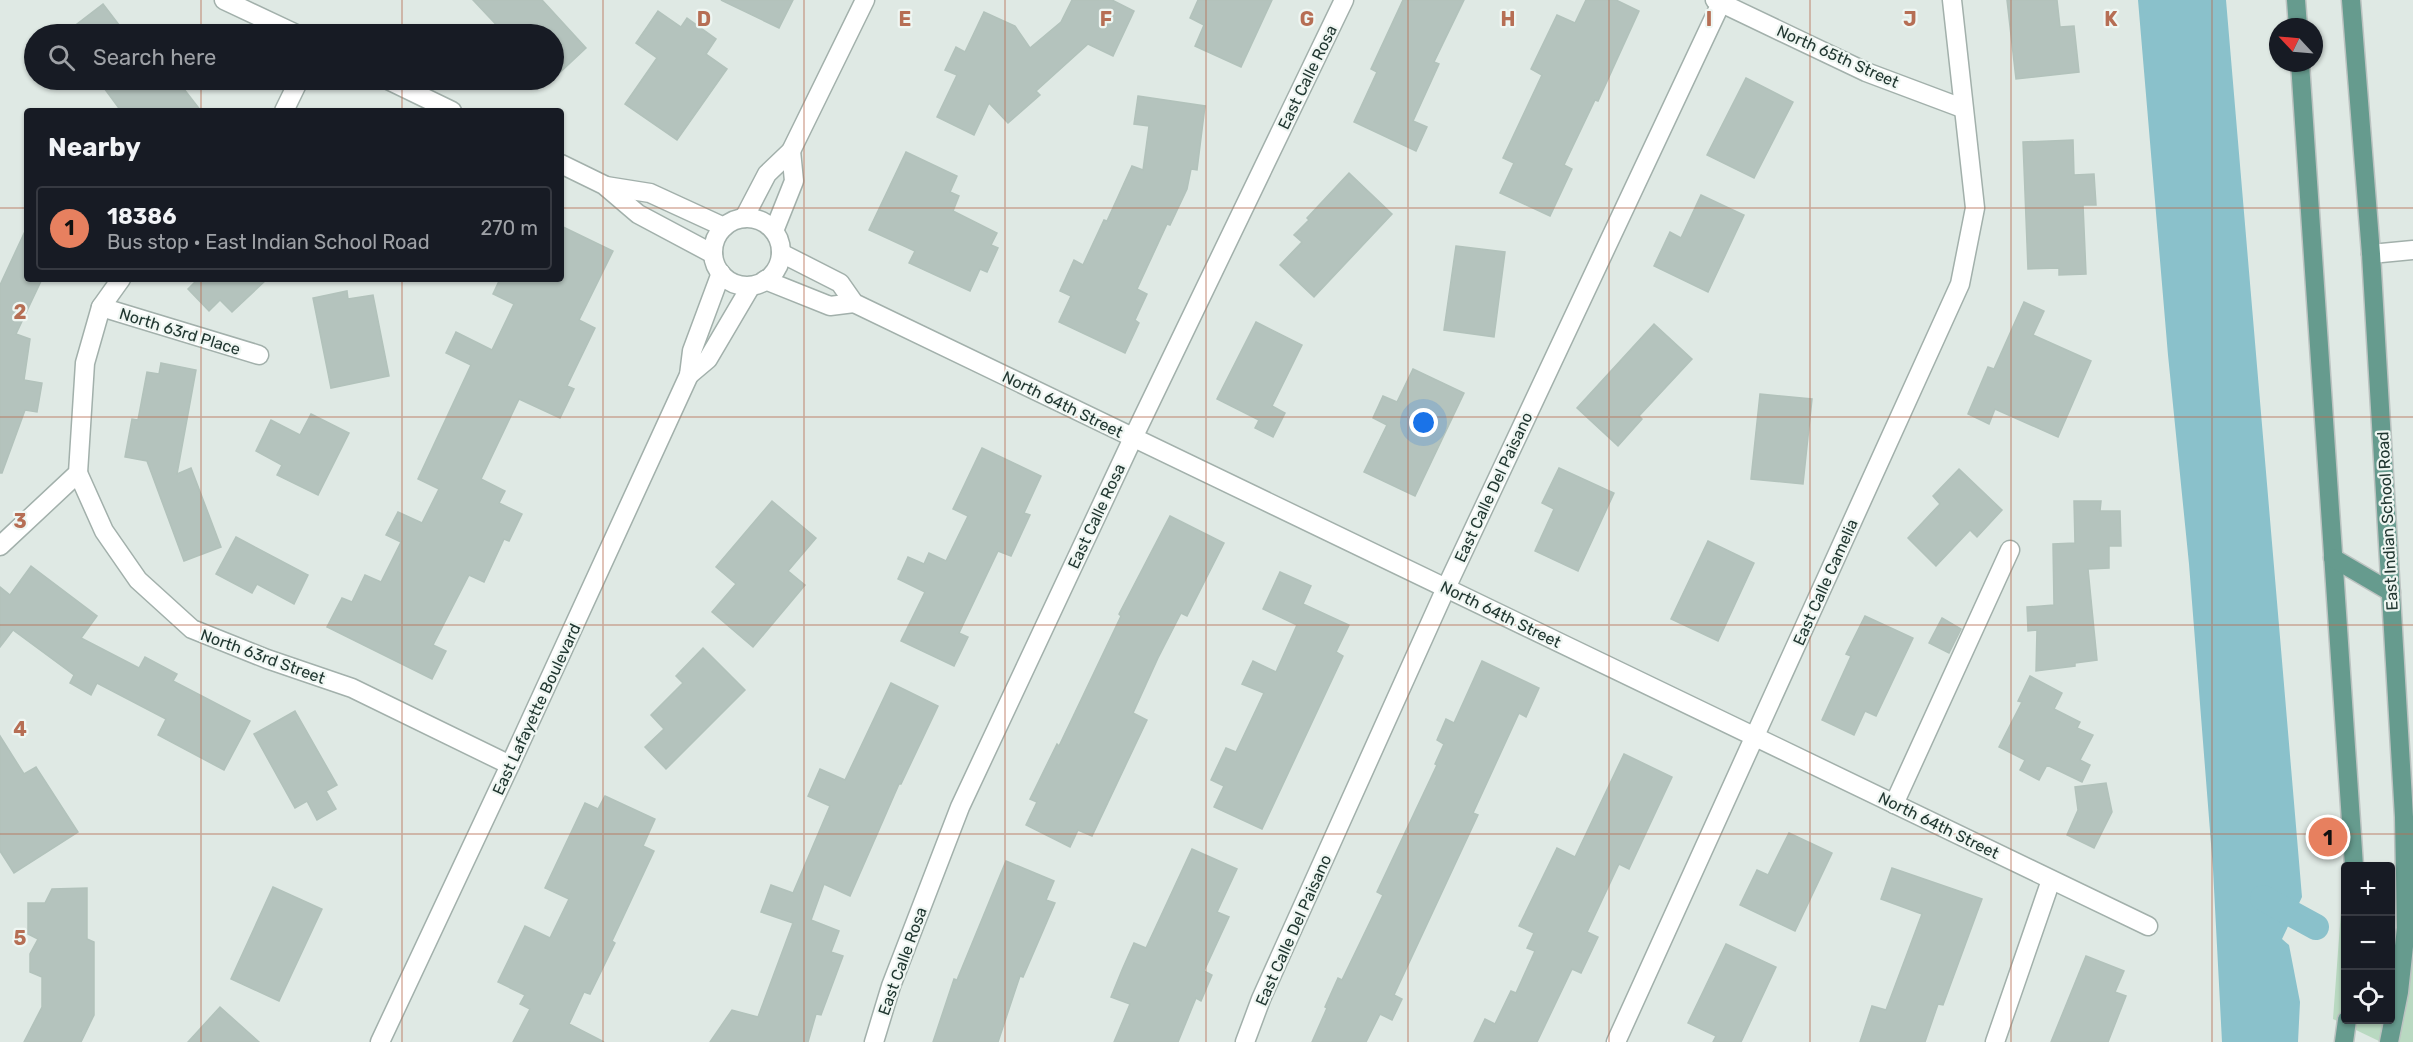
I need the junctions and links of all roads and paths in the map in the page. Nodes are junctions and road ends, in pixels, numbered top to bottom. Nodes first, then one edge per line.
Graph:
1 (224, 0) edge
2 (865, 0) edge
3 (1344, 0) edge
4 (1952, 0) edge
5 (2296, 0) edge
6 (2351, 0) edge
7 (1718, 2) edge
8 (2297, 18) edge
9 (275, 24) edge
10 (2301, 72) edge
11 (294, 90) edge
12 (409, 90) edge
13 (285, 108) edge
14 (446, 108) edge
15 (1962, 108) junction
16 (791, 151) junction
17 (564, 165) edge
18 (604, 185) junction
19 (744, 218) junction
20 (724, 227) junction
21 (774, 231) junction
22 (2413, 250) edge
23 (781, 253) junction
24 (713, 254) junction
25 (2371, 254) junction
26 (721, 273) junction
27 (119, 282) edge
28 (758, 283) junction
29 (854, 303) junction
30 (101, 307) junction
31 (260, 355) dead end
32 (688, 375) junction
33 (1133, 438) junction
34 (78, 473) junction
35 (0, 546) edge
36 (2010, 550) dead end
37 (2334, 558) junction
38 (1446, 588) junction
39 (2391, 592) junction
40 (1755, 737) junction
41 (510, 765) junction
42 (1894, 804) junction
43 (2354, 862) edge
44 (2051, 880) junction
45 (2403, 891) edge
46 (2148, 926) dead end
47 (2413, 994) edge
48 (2346, 1024) edge
49 (380, 1042) edge
50 (874, 1042) edge
51 (1245, 1042) edge
52 (1616, 1042) edge
53 (1995, 1042) edge
54 (2344, 1042) edge
55 (2389, 1042) edge

1 - 9 street
2 - 16 street
3 - 33 street, East Calle Rosa
4 - 15 street, East Calle Camelia
5 - 8 main road
6 - 25 main road, East Indian School Road
7 - 15 street, North 65th Street
7 - 38 street, East Calle Del Paisano
10 - 37 main road
11 - 13 street
12 - 14 street
15 - 40 street, East Calle Camelia
16 - 19 street
16 - 21 street
17 - 18 street
18 - 20 street
18 - 24 street
19 - 20 street
19 - 21 street
20 - 24 street
21 - 23 street
22 - 25 street
23 - 28 street
23 - 29 street, North 64th Street
24 - 26 street
25 - 39 main road, East Indian School Road
26 - 28 street
26 - 32 street, East Lafayette Boulevard
27 - 30 street
28 - 29 street, North 64th Street
28 - 32 street, East Lafayette Boulevard
29 - 33 street, North 64th Street
30 - 31 street, North 63rd Place
30 - 34 street
32 - 41 street, East Lafayette Boulevard
33 - 38 street, North 64th Street
33 - 50 street, East Calle Rosa
34 - 35 street
34 - 41 street, North 63rd Street
36 - 42 street
37 - 39 main road
37 - 43 main road
38 - 40 street, North 64th Street
38 - 51 street, East Calle Del Paisano
39 - 45 main road, East Indian School Road
40 - 42 street, North 64th Street
40 - 52 street, East Calle Camelia
41 - 49 street, East Lafayette Boulevard
42 - 44 street, North 64th Street
44 - 46 street, North 64th Street
44 - 53 street
45 - 55 main road, East Indian School Road
47 - 55 main road, East Indian School Road
48 - 54 main road

